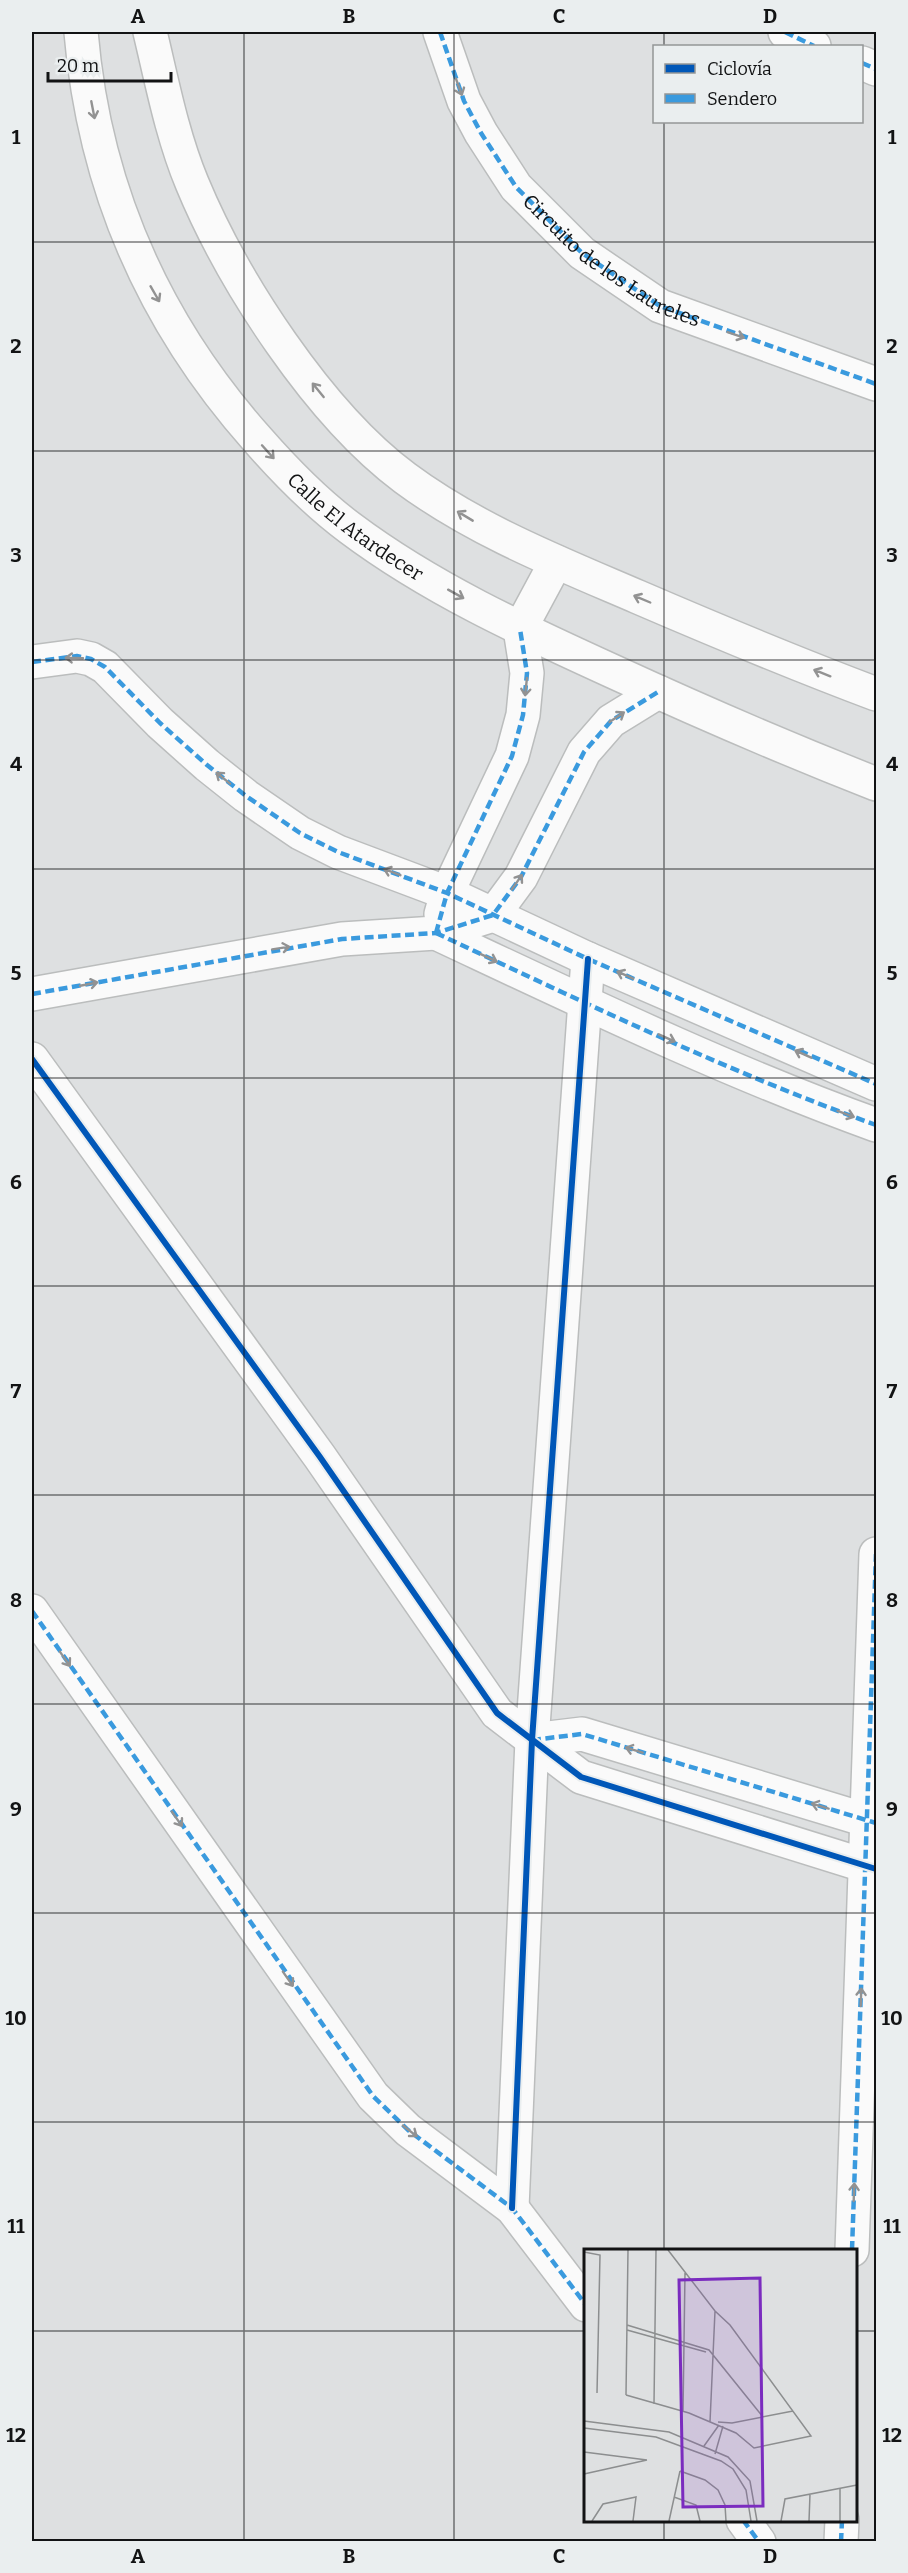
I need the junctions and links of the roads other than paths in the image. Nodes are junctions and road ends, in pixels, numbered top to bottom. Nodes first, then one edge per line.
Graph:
1 (81, 32) edge
2 (150, 32) edge
3 (440, 32) edge
4 (785, 32) edge
5 (812, 45) edge
6 (876, 384) edge
7 (556, 562) junction
8 (520, 629) junction
9 (32, 663) edge
10 (658, 692) junction
11 (876, 694) edge
12 (876, 784) edge
13 (447, 893) junction
14 (494, 915) junction
15 (436, 933) junction
16 (588, 959) junction
17 (32, 994) edge
18 (585, 1002) junction
19 (32, 1059) edge
20 (876, 1084) edge
21 (876, 1125) edge
22 (876, 1554) edge
23 (32, 1611) edge
24 (532, 1740) junction
25 (872, 1822) edge
26 (871, 1867) edge
27 (512, 2208) junction
28 (852, 2249) edge
29 (584, 2304) edge
30 (745, 2522) edge
31 (842, 2522) edge
32 (759, 2541) edge
33 (841, 2541) edge

1 -> 8 street, Calle El Atardecer
7 -> 2 street
3 -> 6 street, Circuito de los Laureles
4 - 5 street
7 - 8 street
11 -> 7 street
8 - 10 street, Calle El Atardecer
8 -> 13 street
13 -> 9 street
10 - 12 street, Calle El Atardecer
14 -> 10 street
13 - 14 street
13 - 15 street
14 - 15 street
14 - 16 street
17 -> 15 street
15 -> 18 street
16 - 18 street
20 -> 16 street
18 -> 21 street
18 - 24 street
19 - 24 street
22 - 25 street
23 -> 27 street
25 -> 24 street
24 - 26 street
24 - 27 street
25 - 26 street
28 -> 26 street
27 - 29 street
30 - 32 street
31 - 33 street

